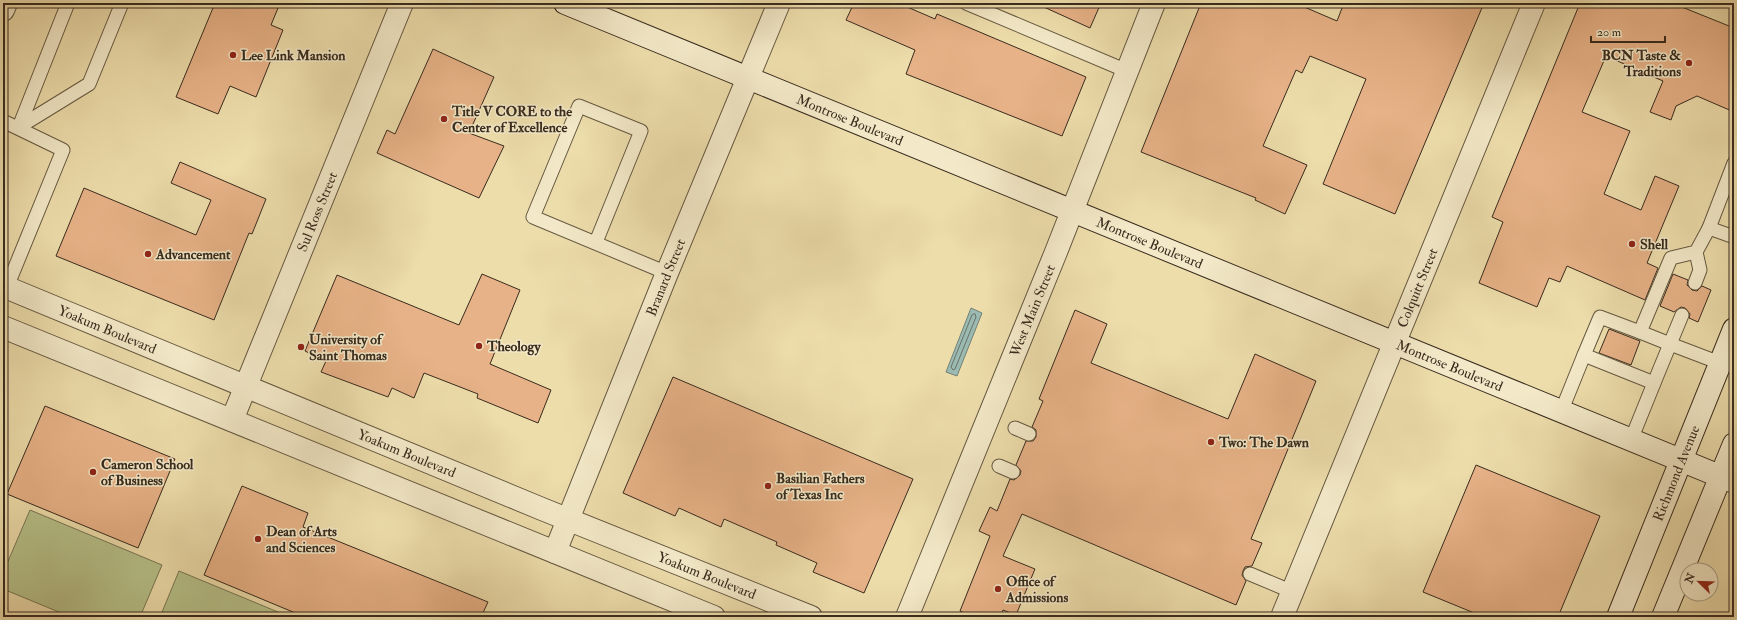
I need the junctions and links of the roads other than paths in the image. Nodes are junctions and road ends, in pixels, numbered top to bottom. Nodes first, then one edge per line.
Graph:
1 (6, 3) edge
2 (68, 3) edge
3 (122, 3) edge
4 (402, 3) edge
5 (565, 3) edge
6 (779, 3) edge
7 (966, 3) edge
8 (1154, 3) edge
9 (1534, 3) edge
10 (3, 10) edge
11 (1127, 71) junction
12 (749, 78) junction
13 (3, 121) edge
14 (19, 127) junction
15 (1734, 163) edge
16 (1072, 211) junction
17 (1709, 228) junction
18 (1734, 237) edge
19 (596, 242) junction
20 (1696, 252) junction
21 (667, 273) junction
22 (1695, 283) dead end
23 (5, 287) edge
24 (1682, 315) dead end
25 (3, 327) edge
26 (1734, 329) edge
27 (1640, 332) junction
28 (1394, 344) junction
29 (1670, 344) junction
30 (1584, 355) junction
31 (1720, 364) junction
32 (1654, 383) junction
33 (246, 386) junction
34 (1561, 412) junction
35 (232, 420) junction
36 (1015, 428) dead end
37 (1029, 434) dead end
38 (1631, 440) junction
39 (1734, 444) edge
40 (1681, 461) junction
41 (999, 466) dead end
42 (1013, 472) dead end
43 (1727, 479) edge
44 (568, 520) junction
45 (555, 552) junction
46 (1250, 574) dead end
47 (1292, 592) junction
48 (714, 617) edge
49 (811, 617) edge
50 (907, 617) edge
51 (1282, 617) edge
52 (1618, 617) edge
53 (1663, 617) edge

1 - 10 street
2 - 14 lane
3 - 14 lane
4 - 33 street, Sul Ross Street
5 - 12 street, Montrose Boulevard
6 - 12 street, Branard Street
7 - 11 lane
8 - 11 street, West Main Street
9 - 28 street, Colquitt Street
11 - 16 street, West Main Street
12 - 16 street, Montrose Boulevard
12 - 21 street, Branard Street
13 - 14 lane
14 - 23 lane
15 - 17 lane
16 - 28 street, Montrose Boulevard
16 - 50 street, West Main Street
17 - 18 lane
17 - 20 lane
19 - 19 lane
19 - 21 lane
20 - 22 lane
20 - 27 lane
21 - 44 street, Branard Street
23 - 33 street, Yoakum Boulevard
24 - 29 lane
25 - 35 street
26 - 31 street, Richmond Avenue
27 - 29 lane
27 - 30 lane
28 - 34 street, Montrose Boulevard
28 - 47 street, Colquitt Street
29 - 31 lane
29 - 32 lane
30 - 32 lane
30 - 34 lane
31 - 40 street, Richmond Avenue
32 - 38 lane
33 - 35 street, Sul Ross Street
33 - 44 street, Yoakum Boulevard
34 - 38 street, Montrose Boulevard
35 - 45 street
36 - 37 lane
38 - 40 street, Montrose Boulevard
39 - 43 street
40 - 43 street, Montrose Boulevard
40 - 52 street, Richmond Avenue
41 - 42 lane
43 - 53 street
44 - 45 street, Branard Street
44 - 49 street, Yoakum Boulevard
45 - 48 street
46 - 47 lane
47 - 51 street, Colquitt Street

